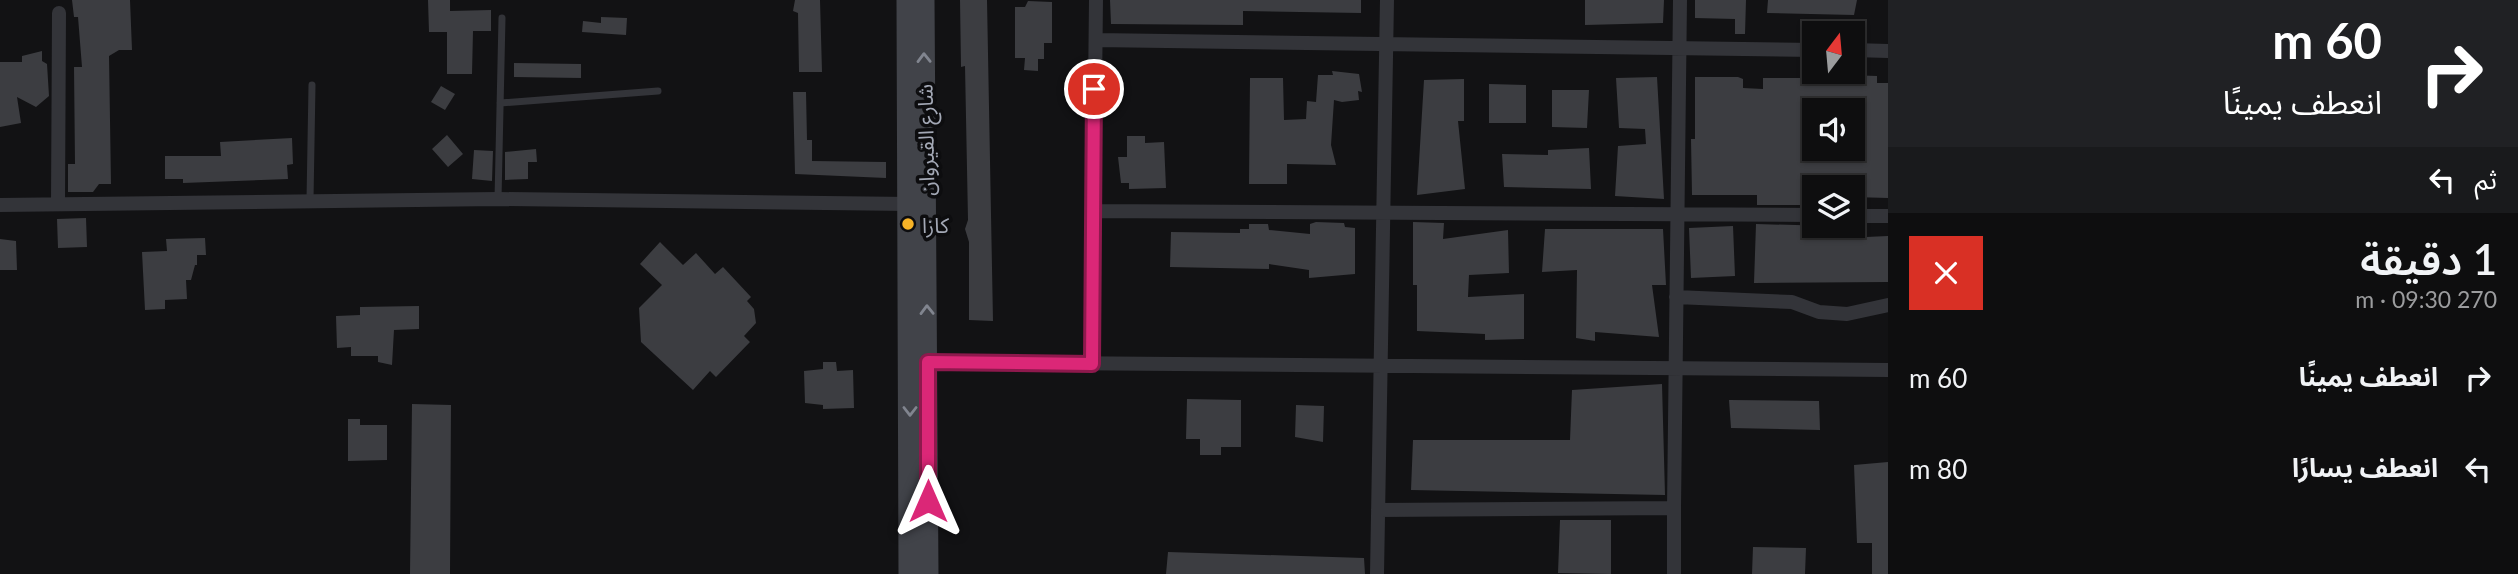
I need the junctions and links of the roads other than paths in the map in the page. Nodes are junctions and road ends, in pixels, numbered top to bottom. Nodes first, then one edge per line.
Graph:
1 (907, 0) edge
2 (924, 0) edge
3 (1096, 0) edge
4 (1387, 0) edge
5 (1680, 0) edge
6 (59, 13) dead end
7 (502, 18) dead end
8 (1096, 40) junction
9 (1388, 44) junction
10 (1679, 50) junction
11 (1802, 50) edge
12 (1866, 50) edge
13 (1888, 51) edge
14 (312, 85) dead end
15 (658, 91) dead end
16 (500, 103) junction
17 (498, 199) junction
18 (310, 200) junction
19 (58, 202) junction
20 (910, 204) junction
21 (0, 205) edge
22 (1092, 211) junction
23 (1382, 212) junction
24 (1676, 214) junction
25 (1802, 215) edge
26 (1865, 216) edge
27 (1888, 216) edge
28 (1675, 297) junction
29 (1888, 305) edge
30 (928, 362) junction
31 (1092, 364) junction
32 (1380, 366) junction
33 (1675, 369) junction
34 (1888, 370) edge
35 (1674, 508) junction
36 (1378, 510) junction
37 (909, 574) edge
38 (928, 574) edge
39 (1377, 574) edge
40 (1674, 574) edge

1 - 20 main road, شارع القيروان
30 -> 2 main road, شارع القيروان
3 - 8 street
4 - 9 street
5 - 10 street
6 - 19 street
7 - 16 lane
8 - 9 street
8 - 22 street
9 - 10 street
9 - 23 street
10 - 11 street
10 - 24 street
12 - 13 street
14 - 18 lane
15 - 16 lane
16 - 17 lane
17 - 18 street
17 - 20 street
18 - 19 street
19 - 21 street
20 -> 37 main road, شارع القيروان
22 - 23 street
22 - 31 street
23 - 24 street
23 - 32 street
24 - 25 street
24 - 28 street
26 - 27 street
28 - 29 street
28 - 33 street
30 - 31 street
30 - 38 main road, شارع القيروان
31 - 32 street
32 - 33 street
32 - 36 street
33 - 34 street
33 - 35 street
35 - 36 street
35 - 40 street
36 - 39 street

